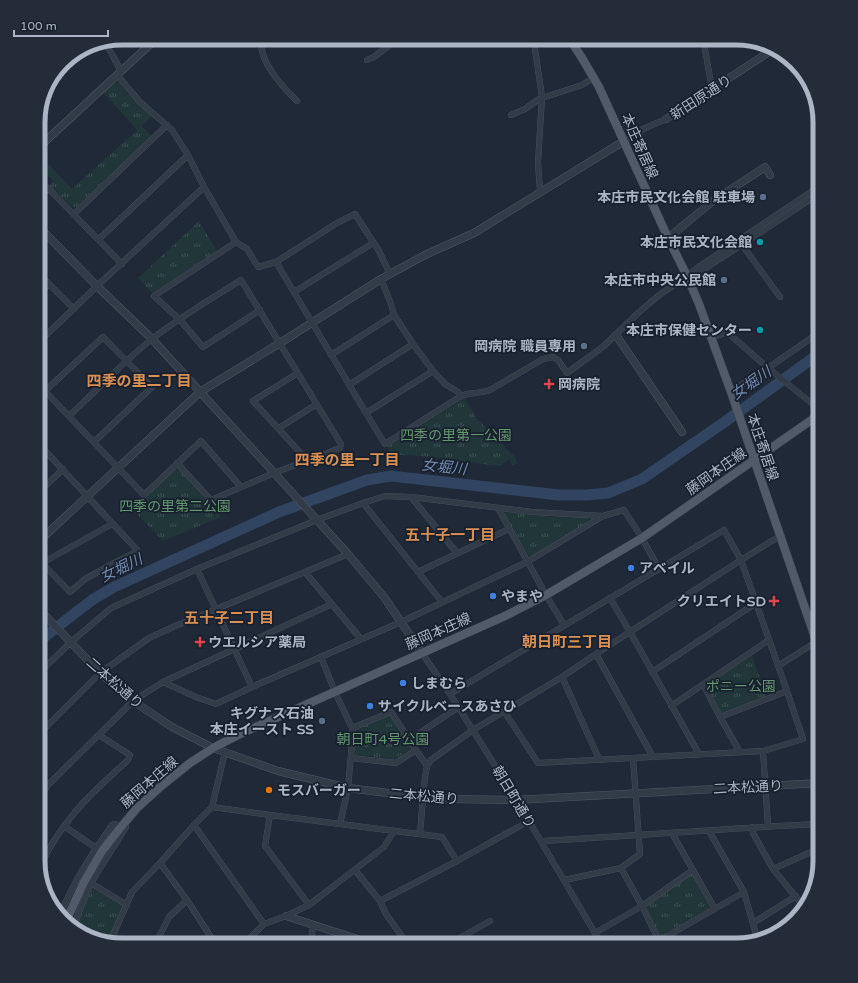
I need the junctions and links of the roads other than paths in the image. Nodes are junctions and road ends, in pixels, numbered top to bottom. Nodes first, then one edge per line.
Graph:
1 (149, 45) edge
2 (261, 45) edge
3 (390, 45) edge
4 (534, 45) edge
5 (573, 45) edge
6 (704, 45) edge
7 (107, 47) edge
8 (768, 52) edge
9 (367, 60) dead end
10 (119, 73) junction
11 (593, 78) junction
12 (712, 89) junction
13 (542, 97) junction
14 (297, 101) dead end
15 (511, 115) dead end
16 (666, 120) joint
17 (167, 125) junction
18 (624, 141) junction
19 (45, 142) edge
20 (188, 155) junction
21 (770, 175) dead end
22 (204, 187) junction
23 (45, 191) edge
24 (540, 191) junction
25 (813, 191) edge
26 (813, 197) edge
27 (74, 214) junction
28 (45, 233) edge
29 (668, 238) junction
30 (99, 239) junction
31 (236, 242) junction
32 (740, 242) junction
33 (373, 243) junction
34 (276, 262) junction
35 (122, 264) junction
36 (390, 274) junction
37 (687, 276) junction
38 (381, 279) junction
39 (45, 280) edge
40 (49, 284) junction
41 (97, 286) junction
42 (45, 288) edge
43 (294, 292) junction
44 (780, 297) dead end
45 (74, 308) junction
46 (260, 310) junction
47 (394, 315) junction
48 (180, 320) junction
49 (312, 322) junction
50 (616, 334) junction
51 (45, 336) edge
52 (718, 336) dead end
53 (813, 337) edge
54 (152, 339) junction
55 (280, 343) junction
56 (413, 344) junction
57 (331, 354) junction
58 (127, 361) junction
59 (769, 369) junction
60 (433, 371) junction
61 (298, 373) junction
62 (349, 385) junction
63 (200, 392) junction
64 (731, 394) junction
65 (462, 396) junction
66 (317, 404) junction
67 (813, 404) edge
68 (366, 413) junction
69 (69, 416) junction
70 (813, 419) edge
71 (279, 428) junction
72 (682, 432) dead end
73 (94, 442) junction
74 (45, 451) edge
75 (307, 460) junction
76 (754, 461) junction
77 (177, 463) junction
78 (118, 468) junction
79 (63, 469) junction
80 (274, 473) junction
81 (45, 486) edge
82 (241, 487) junction
83 (88, 496) junction
84 (411, 497) junction
85 (363, 503) junction
86 (498, 508) junction
87 (603, 516) junction
88 (316, 519) junction
89 (112, 524) junction
90 (509, 529) junction
91 (45, 536) edge
92 (780, 536) junction
93 (642, 538) junction
94 (457, 553) junction
95 (348, 554) junction
96 (45, 558) edge
97 (741, 560) junction
98 (527, 562) junction
99 (45, 566) edge
100 (197, 569) junction
101 (659, 569) junction
102 (305, 572) junction
103 (418, 572) junction
104 (546, 595) junction
105 (610, 598) junction
106 (442, 602) junction
107 (756, 603) junction
108 (332, 604) junction
109 (216, 609) junction
110 (47, 618) edge
111 (401, 622) junction
112 (564, 625) junction
113 (630, 632) junction
114 (813, 633) edge
115 (361, 639) junction
116 (769, 640) junction
117 (70, 643) junction
118 (813, 644) edge
119 (234, 650) junction
120 (422, 653) junction
121 (596, 654) junction
122 (321, 657) junction
123 (778, 666) junction
124 (45, 667) edge
125 (652, 672) junction
126 (100, 673) junction
127 (562, 677) junction
128 (163, 682) junction
129 (703, 684) junction
130 (252, 687) junction
131 (787, 691) junction
132 (335, 692) junction
133 (450, 694) junction
134 (133, 701) junction
135 (671, 706) junction
136 (459, 707) junction
137 (504, 711) junction
138 (720, 717) junction
139 (45, 727) edge
140 (352, 728) junction
141 (473, 730) junction
142 (99, 734) junction
143 (409, 740) junction
144 (213, 748) junction
145 (416, 750) junction
146 (763, 750) junction
147 (225, 752) junction
148 (740, 752) junction
149 (699, 754) junction
150 (653, 757) junction
151 (351, 758) junction
152 (633, 758) junction
153 (599, 759) junction
154 (427, 766) junction
155 (45, 782) edge
156 (813, 783) edge
157 (48, 785) junction
158 (765, 785) junction
159 (348, 788) junction
160 (45, 790) edge
161 (636, 794) junction
162 (423, 797) junction
163 (516, 800) junction
164 (212, 807) junction
165 (270, 816) junction
166 (126, 820) junction
167 (529, 821) junction
168 (194, 824) junction
169 (340, 824) junction
170 (813, 824) edge
171 (64, 826) junction
172 (768, 826) junction
173 (121, 827) junction
174 (752, 827) junction
175 (394, 831) junction
176 (709, 831) junction
177 (672, 833) junction
178 (420, 834) junction
179 (639, 836) junction
180 (541, 841) junction
181 (96, 848) junction
182 (813, 851) edge
183 (46, 852) edge
184 (457, 861) junction
185 (160, 862) junction
186 (621, 868) junction
187 (773, 869) junction
188 (355, 870) junction
189 (693, 870) junction
190 (564, 880) junction
191 (87, 883) junction
192 (744, 892) junction
193 (796, 896) junction
194 (187, 900) junction
195 (380, 901) junction
196 (801, 903) edge
197 (127, 905) junction
198 (309, 905) junction
199 (642, 906) junction
200 (715, 909) junction
201 (62, 910) edge
202 (286, 916) junction
203 (68, 917) edge
204 (490, 921) dead end
205 (76, 922) edge
206 (753, 923) junction
207 (264, 924) junction
208 (313, 925) junction
209 (595, 933) junction
210 (755, 935) edge
211 (112, 937) edge
212 (159, 938) edge
213 (211, 938) edge
214 (250, 938) edge
215 (312, 938) edge
216 (353, 938) edge
217 (403, 938) edge
218 (460, 938) edge
219 (598, 938) edge
220 (658, 938) edge
221 (668, 938) edge

1 - 10 street
2 - 14 street
3 - 9 street
4 - 13 street
5 - 11 main road, 本庄寄居線
6 - 12 street
7 - 10 street
8 - 12 street, 新田原通り
10 - 17 street
10 - 19 street
11 - 13 street
11 - 18 main road, 本庄寄居線
12 - 16 street, 新田原通り
13 - 15 street
13 - 24 street
16 - 18 street, 新田原通り
17 - 20 street
17 - 27 street
18 - 24 street
18 - 29 main road, 本庄寄居線
20 - 22 street
20 - 30 street
21 - 29 street
22 - 31 street
22 - 35 street
23 - 27 street
24 - 36 street
25 - 32 street
26 - 32 street
27 - 30 street
28 - 41 street
29 - 37 main road, 本庄寄居線
30 - 35 street
31 - 34 street
31 - 48 street
32 - 37 street
32 - 44 street
33 - 34 street
33 - 36 street
33 - 43 street
34 - 43 street
35 - 41 street
36 - 38 street
37 - 50 street
37 - 64 main road, 本庄寄居線
38 - 47 street
38 - 49 street
39 - 40 street
40 - 42 street
40 - 45 street
41 - 45 street
41 - 54 street
43 - 49 street
45 - 51 street
46 - 48 street
46 - 48 street
46 - 55 street
47 - 56 street
47 - 57 street
48 - 54 street
49 - 55 street
49 - 57 street
50 - 65 street
50 - 72 street
52 - 59 street
53 - 59 street
54 - 58 street
54 - 63 street
55 - 61 street
55 - 63 street
56 - 60 street
56 - 62 street
57 - 62 street
58 - 69 street
58 - 69 street
58 - 73 street
59 - 64 street
59 - 67 street
60 - 65 street
60 - 68 street
61 - 66 street
61 - 71 street
62 - 68 street
63 - 78 street
63 - 80 street
64 - 76 main road, 本庄寄居線
65 - 68 street
66 - 71 street
66 - 75 street
69 - 73 street
70 - 76 main road, 藤岡本庄線
71 - 75 street
73 - 78 street
74 - 79 street
75 - 80 street
76 - 92 main road, 本庄寄居線
76 - 93 main road, 藤岡本庄線
77 - 78 street
77 - 82 street
77 - 82 street
78 - 83 street
79 - 81 street
79 - 83 street
80 - 82 street
80 - 88 street
83 - 89 street
83 - 91 street
84 - 85 street
84 - 86 street
84 - 94 street
85 - 88 street
85 - 103 street
86 - 87 street
86 - 90 street
87 - 93 street
87 - 98 street
88 - 95 street
88 - 100 street
89 - 96 street
89 - 99 street
90 - 94 street
90 - 98 street
92 - 97 street
92 - 114 main road, 本庄寄居線
93 - 101 street
93 - 104 main road, 藤岡本庄線
94 - 103 street
95 - 102 street
95 - 111 street
97 - 101 street
97 - 107 street
97 - 113 street
98 - 104 street
98 - 106 street
100 - 109 street
100 - 117 street
101 - 105 street
102 - 108 street
102 - 109 street
103 - 106 street
104 - 112 street
104 - 120 main road, 藤岡本庄線
105 - 112 street
105 - 113 street
106 - 111 street
107 - 116 street
107 - 125 street
108 - 115 street
108 - 119 street
109 - 119 street
109 - 126 street
110 - 117 street, 二本松通り
111 - 115 street
111 - 120 street
112 - 133 street
113 - 121 street
113 - 125 street
115 - 122 street
116 - 123 street
116 - 129 street
117 - 124 street
117 - 126 street, 二本松通り
118 - 123 street
119 - 128 street
119 - 130 street
120 - 132 main road, 藤岡本庄線
120 - 133 street, 朝日町通り
121 - 127 street
121 - 150 street
122 - 130 street
122 - 132 street
123 - 131 street
125 - 135 street
126 - 134 street, 二本松通り
126 - 139 street
127 - 137 street
127 - 153 street
128 - 130 street
128 - 134 street
129 - 135 street
129 - 138 street
131 - 138 street
131 - 146 street
132 - 140 street
132 - 144 main road, 藤岡本庄線
133 - 136 street, 朝日町通り
134 - 142 street
134 - 144 street, 二本松通り
135 - 149 street
136 - 141 street, 朝日町通り
136 - 143 street
137 - 141 street
137 - 153 street
138 - 148 street
140 - 143 street
140 - 151 street
141 - 154 street
141 - 163 street, 朝日町通り
142 - 157 street
142 - 171 street
143 - 145 street
144 - 147 street, 二本松通り
144 - 166 main road, 藤岡本庄線
145 - 151 street
145 - 154 street
146 - 148 street
146 - 158 street
147 - 159 street, 二本松通り
147 - 164 street
148 - 149 street
149 - 150 street
150 - 152 street
151 - 159 street
152 - 153 street
152 - 161 street
154 - 162 street
155 - 157 street
156 - 158 street, 二本松通り
157 - 160 street
158 - 161 street, 二本松通り
158 - 172 street
159 - 162 street, 二本松通り
159 - 169 street
161 - 163 street, 二本松通り
161 - 179 street
162 - 163 street, 二本松通り
162 - 178 street
163 - 167 street, 朝日町通り
164 - 165 street
164 - 168 street
165 - 169 street
165 - 198 street
166 - 173 main road, 藤岡本庄線
166 - 191 street
167 - 180 street, 朝日町通り
167 - 184 street
168 - 185 street
168 - 207 street
169 - 175 street
170 - 172 street
171 - 181 street
171 - 183 street
172 - 174 street
173 - 181 street
173 - 191 main road, 藤岡本庄線
174 - 176 street
174 - 187 street
175 - 178 street
175 - 188 street
176 - 177 street
176 - 192 street
177 - 179 street
177 - 189 street
178 - 184 street
179 - 180 street
179 - 186 street
180 - 190 street, 朝日町通り
181 - 201 street
182 - 187 street
184 - 195 street
185 - 194 street
185 - 197 street
186 - 190 street
186 - 199 street
187 - 193 street
188 - 195 street
188 - 198 street
189 - 199 street
189 - 200 street
190 - 209 street, 朝日町通り
191 - 197 street
191 - 203 main road, 藤岡本庄線
191 - 205 street
192 - 200 street
192 - 206 street
193 - 196 street
193 - 206 street
194 - 212 street
194 - 213 street
195 - 217 street
197 - 211 street
198 - 202 street
199 - 209 street
199 - 220 street
200 - 221 street
202 - 207 street
202 - 208 street
204 - 218 street
206 - 210 street
207 - 214 street
208 - 215 street
208 - 216 street
209 - 219 street, 朝日町通り

